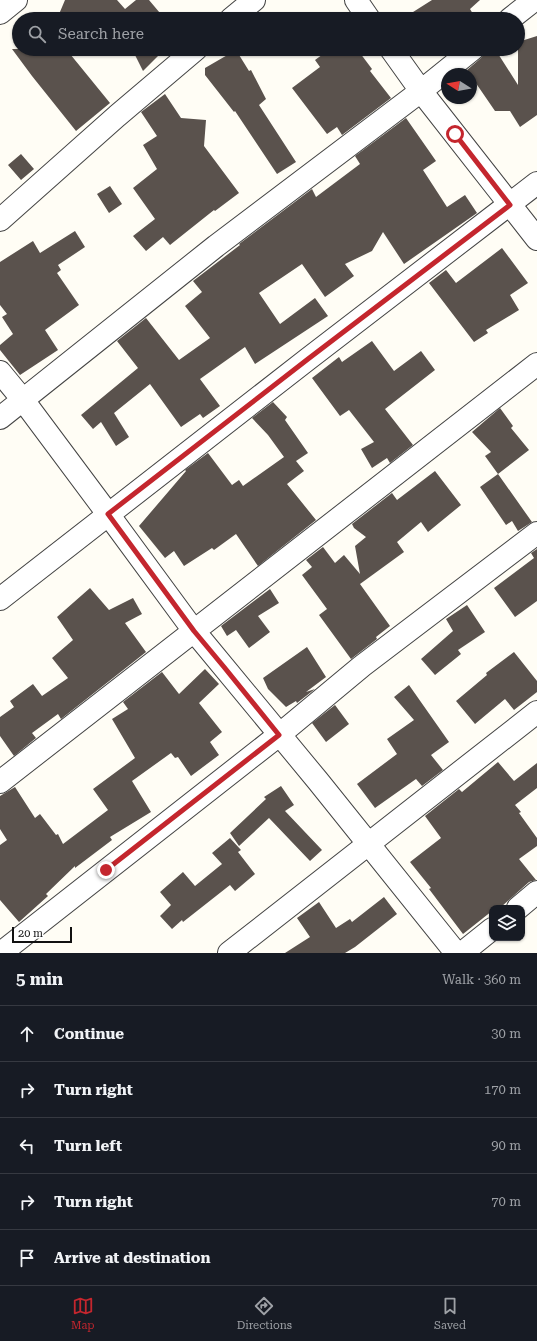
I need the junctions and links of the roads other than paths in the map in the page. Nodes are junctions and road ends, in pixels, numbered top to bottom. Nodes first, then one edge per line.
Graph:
1 (16, 0) edge
2 (254, 0) edge
3 (356, 0) edge
4 (534, 0) edge
5 (239, 12) edge
6 (365, 12) edge
7 (519, 12) edge
8 (0, 13) edge
9 (188, 56) edge
10 (396, 56) edge
11 (464, 56) edge
12 (421, 91) junction
13 (537, 183) edge
14 (510, 205) junction
15 (0, 220) edge
16 (537, 239) edge
17 (537, 364) edge
18 (0, 372) edge
19 (23, 400) junction
20 (0, 418) edge
21 (108, 514) junction
22 (537, 534) edge
23 (0, 599) edge
24 (194, 631) junction
25 (537, 712) edge
26 (279, 735) junction
27 (0, 782) edge
28 (368, 844) junction
29 (537, 892) edge
30 (522, 905) edge
31 (489, 931) edge
32 (1, 953) edge
33 (229, 953) edge
34 (456, 953) edge
35 (462, 953) edge

1 - 8 street
2 - 5 street
3 - 6 street
4 - 7 street
9 - 15 street
10 - 12 street
11 - 12 street
12 - 14 street
12 - 19 street
13 - 14 street
14 - 16 street
14 - 21 street
17 - 24 street
18 - 19 street
19 - 20 street
19 - 21 street
21 - 23 street
21 - 24 street
22 - 26 street
24 - 26 street
24 - 27 street
25 - 28 street
26 - 28 street
26 - 32 street
28 - 33 street
28 - 34 street
29 - 30 street
31 - 35 street

